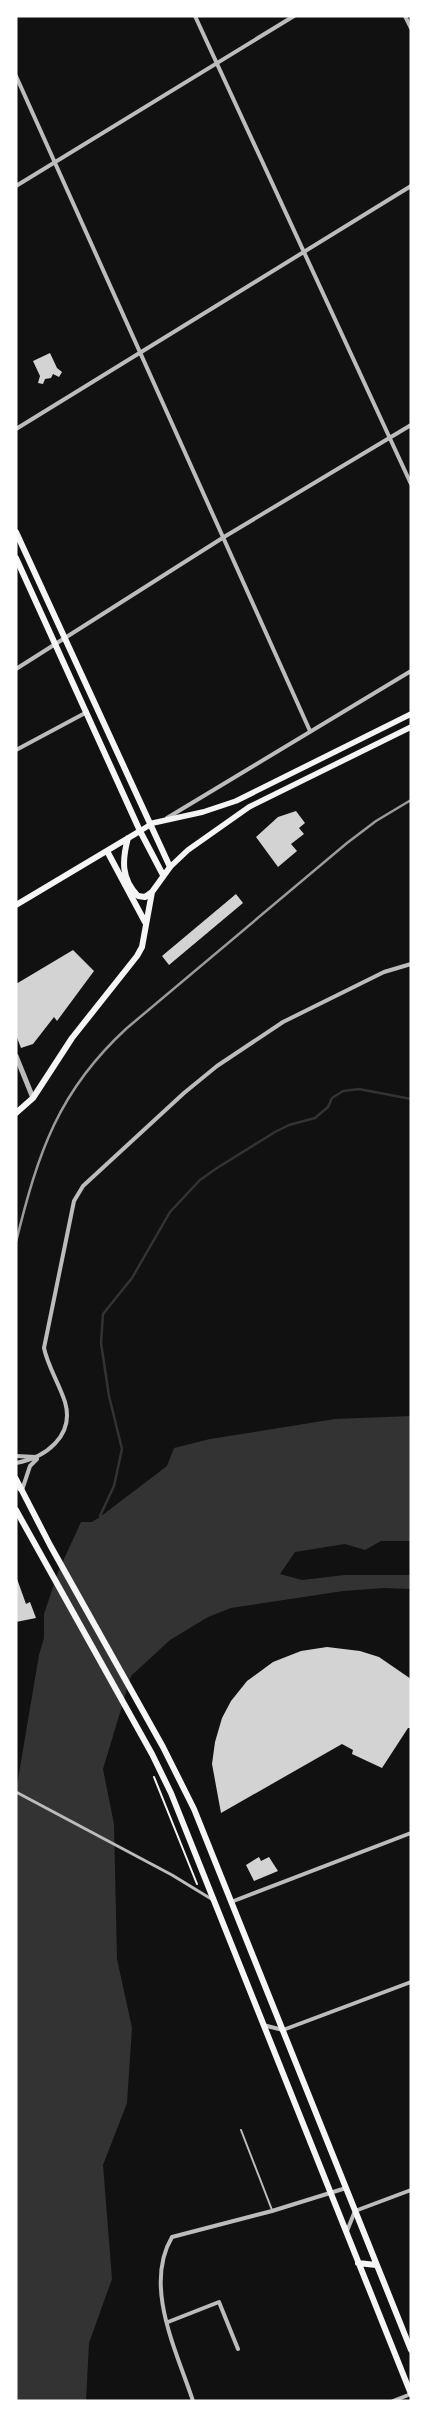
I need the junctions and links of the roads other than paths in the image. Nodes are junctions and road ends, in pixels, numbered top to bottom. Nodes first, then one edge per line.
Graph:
1 (195, 16) edge
2 (294, 16) edge
3 (405, 16) edge
4 (411, 28) edge
5 (217, 64) junction
6 (16, 76) edge
7 (56, 162) junction
8 (16, 186) edge
9 (411, 186) edge
10 (302, 252) junction
11 (142, 351) junction
12 (411, 425) edge
13 (16, 429) edge
14 (390, 437) junction
15 (411, 484) edge
16 (16, 532) edge
17 (224, 537) junction
18 (16, 558) edge
19 (64, 639) junction
20 (55, 645) junction
21 (16, 669) edge
22 (411, 671) edge
23 (87, 712) junction
24 (411, 714) edge
25 (411, 727) edge
26 (310, 731) junction
27 (348, 744) junction
28 (16, 750) edge
29 (353, 753) junction
30 (165, 819) junction
31 (149, 825) junction
32 (140, 831) junction
33 (128, 838) junction
34 (107, 851) junction
35 (170, 867) junction
36 (163, 875) junction
37 (152, 892) junction
38 (16, 905) edge
39 (146, 923) junction
40 (411, 964) edge
41 (16, 1056) edge
42 (34, 1098) junction
43 (16, 1113) edge
44 (16, 1456) edge
45 (38, 1457) junction
46 (16, 1463) edge
47 (16, 1479) edge
48 (19, 1489) edge
49 (16, 1510) edge
50 (16, 1792) edge
51 (411, 1833) edge
52 (216, 1902) junction
53 (232, 1902) junction
54 (411, 1982) edge
55 (263, 2025) junction
56 (283, 2030) junction
57 (241, 2130) dead end
58 (346, 2188) junction
59 (411, 2190) edge
60 (331, 2194) junction
61 (355, 2210) junction
62 (272, 2211) junction
63 (346, 2233) junction
64 (358, 2264) junction
65 (376, 2265) junction
66 (168, 2322) junction
67 (238, 2349) dead end
68 (411, 2350) edge
69 (411, 2394) edge
70 (193, 2401) edge
71 (393, 2401) edge

1 - 5 street
2 - 5 street
3 - 4 street
5 - 7 street
5 - 10 street
6 - 7 street
7 - 8 street
7 - 11 street
9 - 10 street
10 - 11 street
10 - 14 street
11 - 13 street
11 - 17 street
12 - 14 street
14 - 15 street
14 - 17 street
16 - 19 main road
17 - 19 street
17 - 26 street
18 - 20 main road
19 - 20 street
19 - 31 main road
20 - 21 street
20 - 23 main road
22 - 26 street
23 - 28 street
23 - 32 main road
24 - 27 main road
25 - 29 main road
26 - 30 street
27 - 29 main road
27 - 30 main road
29 - 35 main road
30 - 31 main road
31 - 32 main road
31 - 35 main road
32 - 33 main road
32 - 36 main road
33 - 34 main road
33 - 37 main road
34 - 38 main road
34 - 39 main road
35 - 36 main road
36 - 37 main road
37 - 39 main road
39 - 42 main road
40 - 45 street
41 - 42 street
42 - 43 main road
44 - 45 street
45 - 46 street
45 - 48 street
47 - 48 main road
48 - 53 main road
49 - 52 main road
50 - 52 street
51 - 53 street
52 - 55 main road
53 - 56 main road
54 - 56 street
55 - 56 street
55 - 60 main road
56 - 58 main road
57 - 62 lane
58 - 60 street
58 - 61 main road
59 - 61 street
60 - 62 street
60 - 63 main road
61 - 63 street
61 - 65 main road
62 - 66 street
63 - 64 main road
64 - 65 main road
64 - 69 main road
65 - 68 main road
66 - 67 street
66 - 70 street
69 - 71 street

